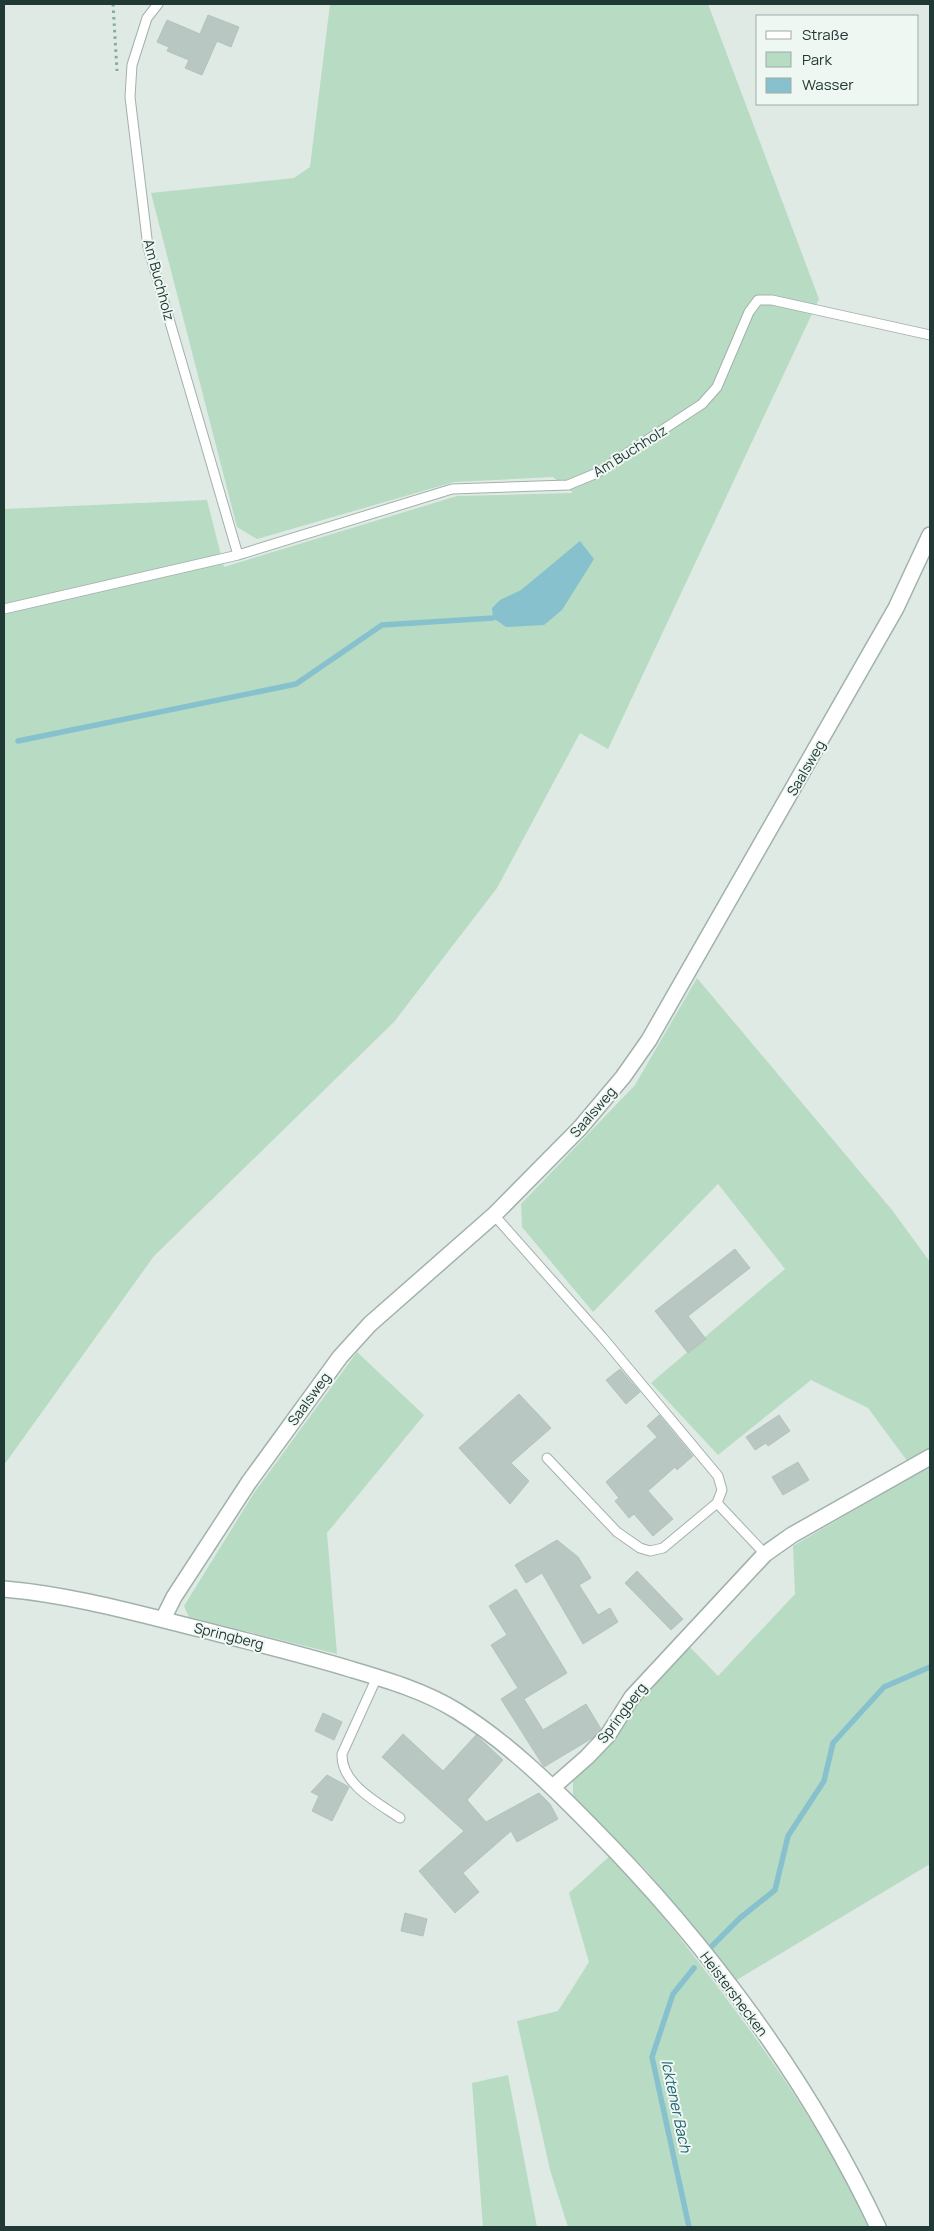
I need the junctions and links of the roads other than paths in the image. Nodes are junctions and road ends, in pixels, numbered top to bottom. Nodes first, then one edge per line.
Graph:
1 (158, 4) edge
2 (930, 335) edge
3 (930, 535) edge
4 (238, 555) junction
5 (4, 609) edge
6 (494, 1215) junction
7 (930, 1456) edge
8 (548, 1458) dead end
9 (717, 1503) junction
10 (765, 1554) junction
11 (4, 1589) edge
12 (166, 1620) junction
13 (377, 1677) junction
14 (553, 1787) junction
15 (400, 1818) dead end
16 (878, 2227) edge

1 - 4 lane, Am Buchholz
2 - 4 lane, Am Buchholz
3 - 6 street, Saalsweg
4 - 5 lane, Am Buchholz
6 - 9 lane
6 - 12 street, Saalsweg
7 - 10 street, Springberg
8 - 9 lane
9 - 10 lane
10 - 14 street, Springberg
11 - 12 street
12 - 13 street, Springberg
13 - 14 street, Springberg
13 - 15 lane
14 - 16 street, Heistershecken

